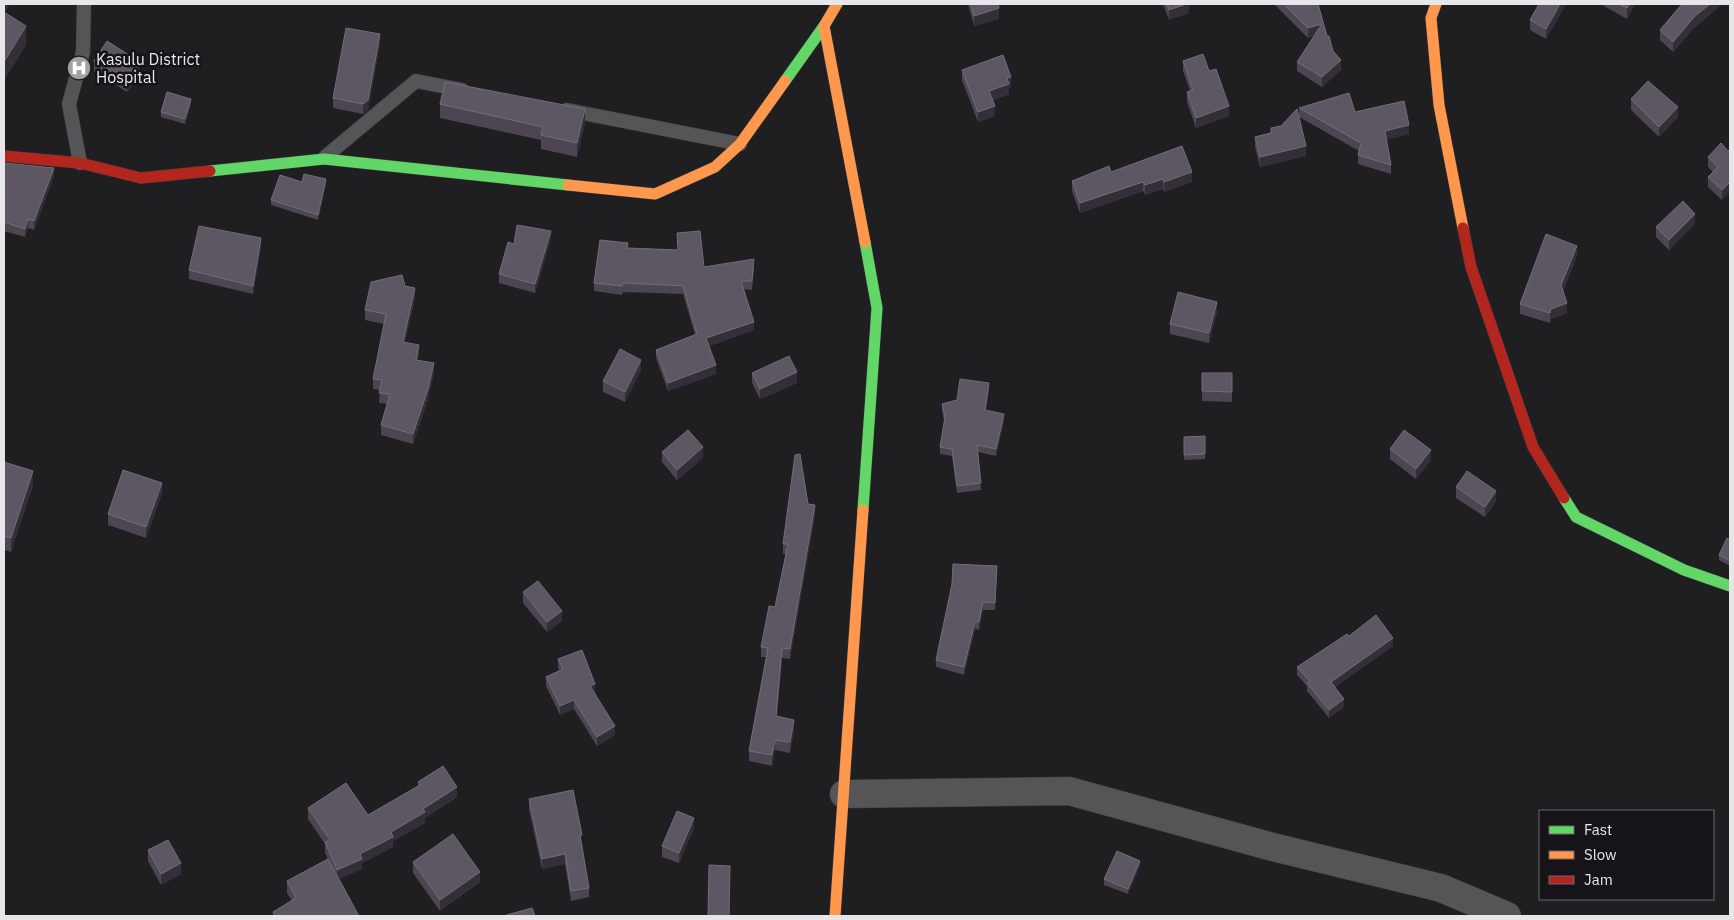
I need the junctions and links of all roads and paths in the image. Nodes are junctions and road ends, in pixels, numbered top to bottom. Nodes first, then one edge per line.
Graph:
1 (84, 4) edge
2 (838, 4) edge
3 (1436, 4) edge
4 (824, 26) junction
5 (474, 92) edge
6 (550, 107) edge
7 (740, 144) junction
8 (4, 156) edge
9 (324, 159) junction
10 (80, 162) junction
11 (1730, 586) edge
12 (844, 794) junction
13 (835, 916) edge
14 (1507, 916) edge

1 - 10 lane
2 - 4 street
3 - 11 street
4 - 7 street
4 - 12 street
5 - 9 lane
6 - 7 lane
7 - 9 street
8 - 10 street
9 - 10 street
12 - 13 street
12 - 14 street

